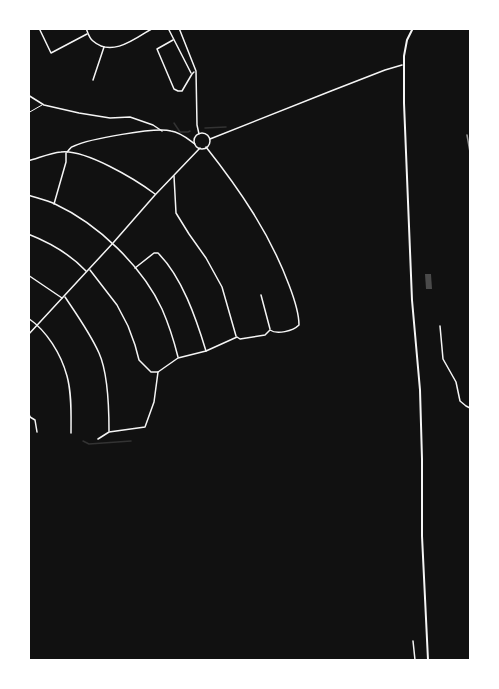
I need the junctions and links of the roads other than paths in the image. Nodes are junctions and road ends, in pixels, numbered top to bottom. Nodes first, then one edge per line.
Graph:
1 (39, 28) edge
2 (86, 28) edge
3 (153, 28) edge
4 (168, 28) edge
5 (179, 28) edge
6 (413, 28) edge
7 (88, 33) junction
8 (173, 40) junction
9 (104, 47) junction
10 (403, 65) junction
11 (93, 80) dead end
12 (28, 95) edge
13 (44, 105) junction
14 (28, 113) edge
15 (162, 130) junction
16 (199, 134) junction
17 (210, 139) junction
18 (195, 144) junction
19 (206, 147) junction
20 (200, 148) junction
21 (66, 153) junction
22 (28, 161) edge
23 (174, 175) junction
24 (28, 195) edge
25 (155, 195) junction
26 (54, 204) junction
27 (28, 234) edge
28 (113, 243) junction
29 (135, 268) junction
30 (89, 269) junction
31 (87, 272) junction
32 (28, 276) edge
33 (261, 295) dead end
34 (63, 297) junction
35 (28, 318) edge
36 (38, 324) junction
37 (440, 326) dead end
38 (270, 330) junction
39 (28, 335) edge
40 (237, 337) junction
41 (206, 351) junction
42 (178, 358) junction
43 (158, 372) junction
44 (471, 408) edge
45 (28, 411) edge
46 (29, 418) edge
47 (37, 432) dead end
48 (110, 432) junction
49 (71, 433) dead end
50 (98, 439) dead end
51 (413, 641) dead end
52 (415, 660) edge
53 (428, 660) edge

1 - 7 street
2 - 7 street
3 - 9 street
4 - 8 street
5 - 16 street
6 - 10 main road
7 - 9 street
8 - 8 street
9 - 11 street
10 - 17 street
10 - 53 main road
12 - 13 street
13 - 14 lane
13 - 15 street
15 - 18 street
15 - 21 street
16 - 17 street
16 - 18 street
17 - 19 street
18 - 20 street
19 - 20 street
19 - 38 street
20 - 23 street
21 - 22 street
21 - 25 street
21 - 26 street
23 - 25 street
23 - 40 street
24 - 26 street
25 - 28 street
26 - 28 street
27 - 31 street
28 - 29 street
28 - 30 street
29 - 41 street
29 - 42 street
30 - 31 street
30 - 43 street
31 - 34 street
32 - 34 street
33 - 38 street
34 - 36 street
34 - 48 street
35 - 36 street
36 - 39 street
36 - 49 street
37 - 44 street
38 - 40 street
40 - 41 street
41 - 42 street
42 - 43 street
43 - 48 street
45 - 46 street
46 - 47 street
48 - 50 street
51 - 52 street

